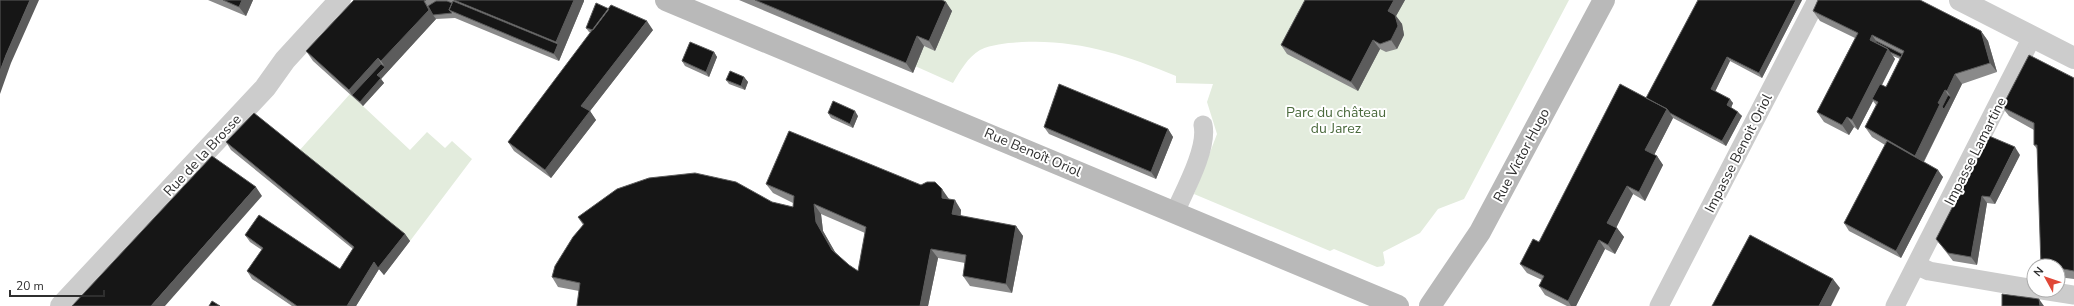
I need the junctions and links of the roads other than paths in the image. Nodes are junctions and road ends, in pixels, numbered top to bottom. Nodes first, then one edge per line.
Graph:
1 (340, 0) edge
2 (666, 0) edge
3 (1604, 0) edge
4 (1817, 0) edge
5 (1960, 0) edge
6 (2032, 37) junction
7 (2074, 58) edge
8 (1203, 125) dead end
9 (1175, 212) junction
10 (1916, 265) junction
11 (2026, 288) edge
12 (61, 306) edge
13 (1398, 306) edge
14 (1430, 306) edge
15 (1659, 306) edge
16 (1895, 306) edge

1 - 12 street, Rue de la Brosse
2 - 9 main road, Rue Benoît Oriol
3 - 14 main road, Rue Victor Hugo
4 - 15 lane, Impasse Benoit Oriol
5 - 6 street
6 - 7 street
6 - 10 lane, Impasse Lamartine
8 - 9 lane
9 - 13 main road, Rue Benoît Oriol
10 - 11 lane
10 - 16 lane, Impasse Lamartine

